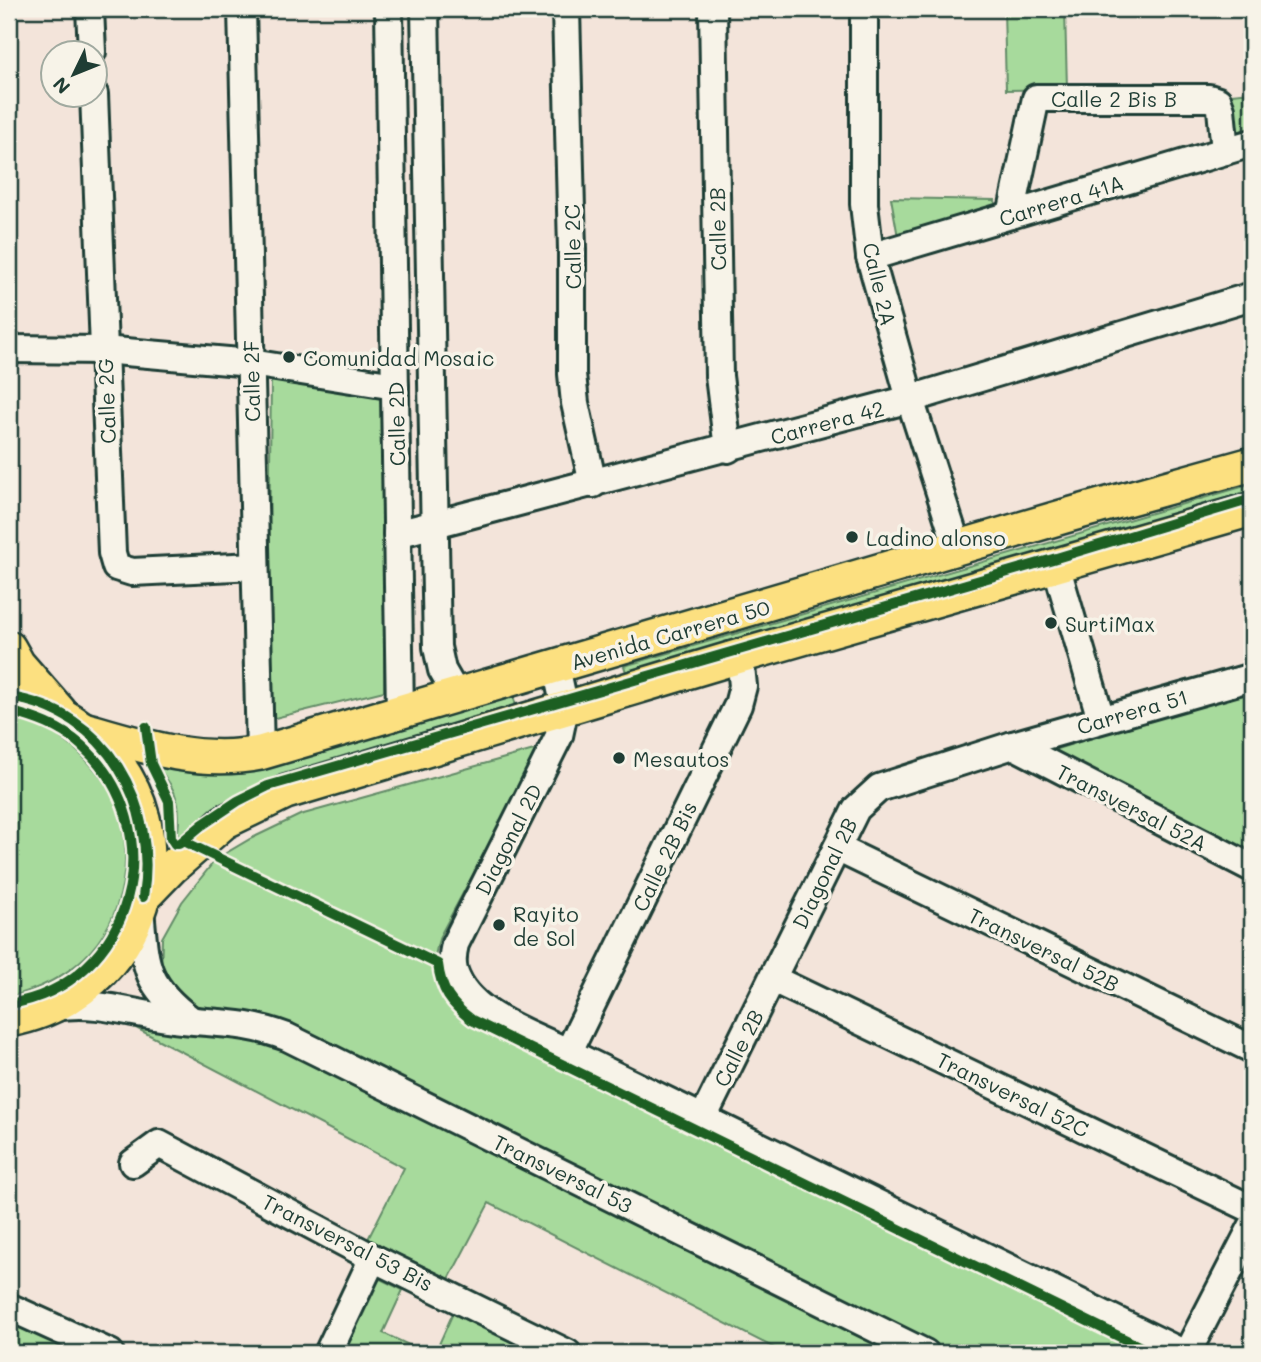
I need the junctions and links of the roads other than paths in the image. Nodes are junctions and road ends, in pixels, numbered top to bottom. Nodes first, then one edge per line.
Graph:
1 (90, 9) edge
2 (242, 9) edge
3 (389, 9) edge
4 (425, 9) edge
5 (566, 9) edge
6 (713, 9) edge
7 (864, 9) edge
8 (91, 38) edge
9 (94, 108) edge
10 (1252, 143) edge
11 (1226, 151) junction
12 (1011, 215) junction
13 (870, 257) junction
14 (1252, 296) edge
15 (9, 349) edge
16 (103, 350) junction
17 (251, 363) junction
18 (395, 386) junction
19 (910, 399) junction
20 (728, 449) junction
21 (1252, 464) edge
22 (593, 484) junction
23 (1252, 509) edge
24 (435, 526) junction
25 (397, 534) junction
26 (958, 549) junction
27 (1056, 565) junction
28 (255, 566) junction
29 (9, 648) edge
30 (740, 656) junction
31 (556, 667) junction
32 (1252, 677) edge
33 (457, 696) junction
34 (9, 697) edge
35 (565, 708) junction
36 (400, 713) junction
37 (1101, 719) junction
38 (73, 722) junction
39 (1013, 746) junction
40 (260, 753) junction
41 (836, 848) junction
42 (1252, 868) edge
43 (141, 902) junction
44 (773, 979) junction
45 (26, 1019) edge
46 (192, 1021) junction
47 (1252, 1049) edge
48 (568, 1053) junction
49 (703, 1118) junction
50 (133, 1163) dead end
51 (1252, 1209) edge
52 (1252, 1227) edge
53 (373, 1258) junction
54 (9, 1307) edge
55 (110, 1353) edge
56 (328, 1353) edge
57 (567, 1353) edge
58 (925, 1353) edge
59 (1185, 1353) edge

1 - 8 street
2 - 17 street, Calle 2F
3 - 18 street, Calle 2D
4 - 24 street, Calle 2D
5 - 22 street, Calle 2C
6 - 20 street, Calle 2B
7 - 13 street, Calle 2A
9 - 16 street, Calle 2G
10 - 11 street, Carrera 41A
11 - 12 street, Carrera 41A
11 - 12 street, Calle 2 Bis B
12 - 13 street, Carrera 41A
13 - 19 street, Calle 2A
14 - 19 street, Carrera 42
15 - 16 street
16 - 17 street
16 - 28 street, Calle 2G
17 - 18 street
17 - 28 street, Calle 2F
18 - 25 street, Calle 2D
19 - 20 street, Carrera 42
19 - 26 street, Calle 2A
20 - 22 street, Carrera 42
21 - 26 main road, Avenida Carrera 50
22 - 24 street, Carrera 42
23 - 27 main road, Avenida Carrera 50
24 - 25 street, Carrera 42
24 - 33 street, Calle 2D
25 - 36 street, Calle 2D
26 - 31 main road, Avenida Carrera 50
27 - 30 main road, Avenida Carrera 50
27 - 37 street
28 - 40 street, Calle 2F
29 - 38 main road
30 - 35 main road, Avenida Carrera 50
30 - 48 street, Calle 2B Bis
31 - 33 main road, Avenida Carrera 50
31 - 35 street
32 - 37 street, Carrera 51
33 - 36 main road, Avenida Carrera 50
34 - 38 main road
35 - 43 main road, Avenida Carrera 50
35 - 48 street, Diagonal 2D
36 - 40 main road, Avenida Carrera 50
37 - 39 street, Carrera 51
38 - 40 main road, Avenida Carrera 50
38 - 43 main road
39 - 41 street, Diagonal 2B
39 - 42 street, Transversal 52A
41 - 44 street, Diagonal 2B
41 - 47 street, Transversal 52B
43 - 45 main road
43 - 46 street
44 - 49 street, Calle 2B
44 - 51 street, Transversal 52C
45 - 46 street, Transversal 53
46 - 58 street, Transversal 53
48 - 49 street
49 - 59 street
50 - 53 street, Transversal 53 Bis
52 - 59 street
53 - 56 street
53 - 57 street, Transversal 53 Bis
54 - 55 street

